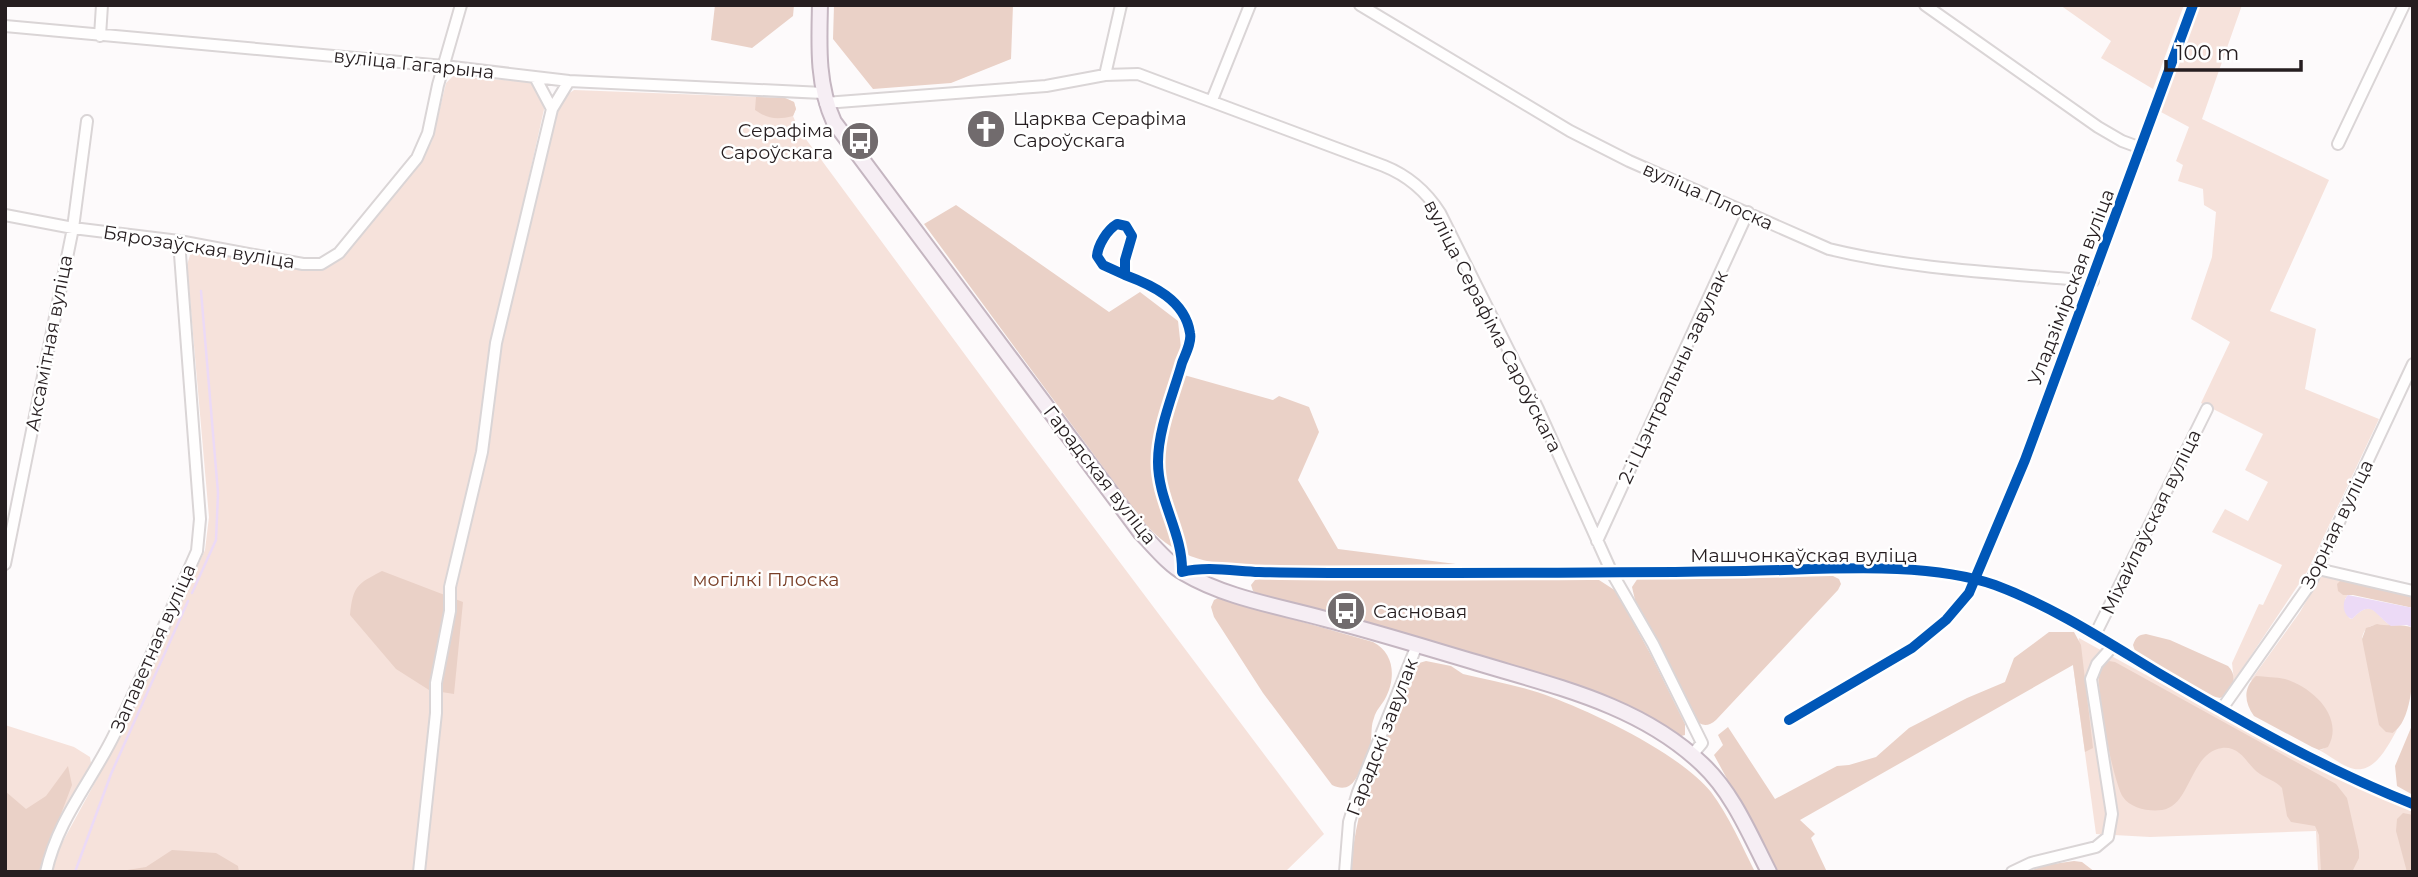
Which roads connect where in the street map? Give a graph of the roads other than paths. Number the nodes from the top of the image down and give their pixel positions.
1 (102, 5) edge
2 (461, 5) edge
3 (820, 5) edge
4 (1121, 5) edge
5 (1250, 5) edge
6 (1360, 5) edge
7 (1925, 5) edge
8 (2193, 5) edge
9 (2404, 5) edge
10 (5, 26) edge
11 (100, 36) junction
12 (444, 66) junction
13 (1105, 75) junction
14 (536, 77) junction
15 (569, 81) junction
16 (824, 98) junction
17 (1212, 100) junction
18 (552, 109) junction
19 (87, 121) dead end
20 (2338, 144) dead end
21 (2141, 148) junction
22 (1748, 212) junction
23 (5, 215) edge
24 (72, 228) junction
25 (179, 241) junction
26 (1125, 275) junction
27 (2093, 281) junction
28 (2413, 363) edge
29 (2207, 409) dead end
30 (1597, 541) junction
31 (5, 564) edge
32 (2318, 569) junction
33 (1182, 572) junction
34 (1612, 573) junction
35 (1976, 579) junction
36 (2413, 591) edge
37 (2095, 635) junction
38 (1417, 645) junction
39 (2113, 646) junction
40 (2221, 710) junction
41 (1789, 720) dead end
42 (1692, 755) junction
43 (2413, 804) edge
44 (46, 872) edge
45 (419, 872) edge
46 (1345, 872) edge
47 (1769, 872) edge
48 (2012, 872) edge

1 - 11 street
2 - 12 street, Бярозаўская вуліца
3 - 16 main road, Гарадская вуліца
4 - 13 street
5 - 17 street
6 - 22 street, вуліца Плоска
7 - 21 street
8 - 21 street, Уладзімірская вуліца
9 - 20 street
10 - 11 street, вуліца Гагарына
11 - 12 street, вуліца Гагарына
12 - 14 street, вуліца Гагарына
12 - 25 street, Бярозаўская вуліца
13 - 16 street, вуліца Серафіма Сароўскага
13 - 17 street, вуліца Серафіма Сароўскага
14 - 15 street, вуліца Гагарына
14 - 18 street
15 - 16 street, вуліца Гагарына
15 - 18 street
16 - 33 main road, Гарадская вуліца
17 - 30 street, вуліца Серафіма Сароўскага
18 - 45 street
19 - 24 street, Аксамітная вуліца
21 - 27 street, Уладзімірская вуліца
22 - 27 street, вуліца Плоска
22 - 30 street, 2-і Цэнтральны завулак
23 - 24 street, Бярозаўская вуліца
24 - 25 street, Бярозаўская вуліца
24 - 31 street, Аксамітная вуліца
25 - 44 street, Запаветная вуліца
26 - 26 street
26 - 33 street
27 - 35 street, Уладзімірская вуліца
28 - 32 street, Зорная вуліца
29 - 37 street, Міхайлаўская вуліца
30 - 34 street, вуліца Серафіма Сароўскага
32 - 36 street
32 - 40 street, Зорная вуліца
33 - 34 street, Машчонкаўская вуліца
33 - 38 main road, Гарадская вуліца
34 - 35 street, Машчонкаўская вуліца
34 - 42 street, вуліца Серафіма Сароўскага
35 - 37 street, Машчонкаўская вуліца
35 - 41 street, Уладзімірская вуліца
37 - 39 street, Машчонкаўская вуліца
38 - 42 main road, Гарадская вуліца
38 - 46 street, Гарадскі завулак
39 - 40 street, Машчонкаўская вуліца
39 - 48 street
40 - 43 street, Машчонкаўская вуліца
42 - 47 main road, Гарадская вуліца

